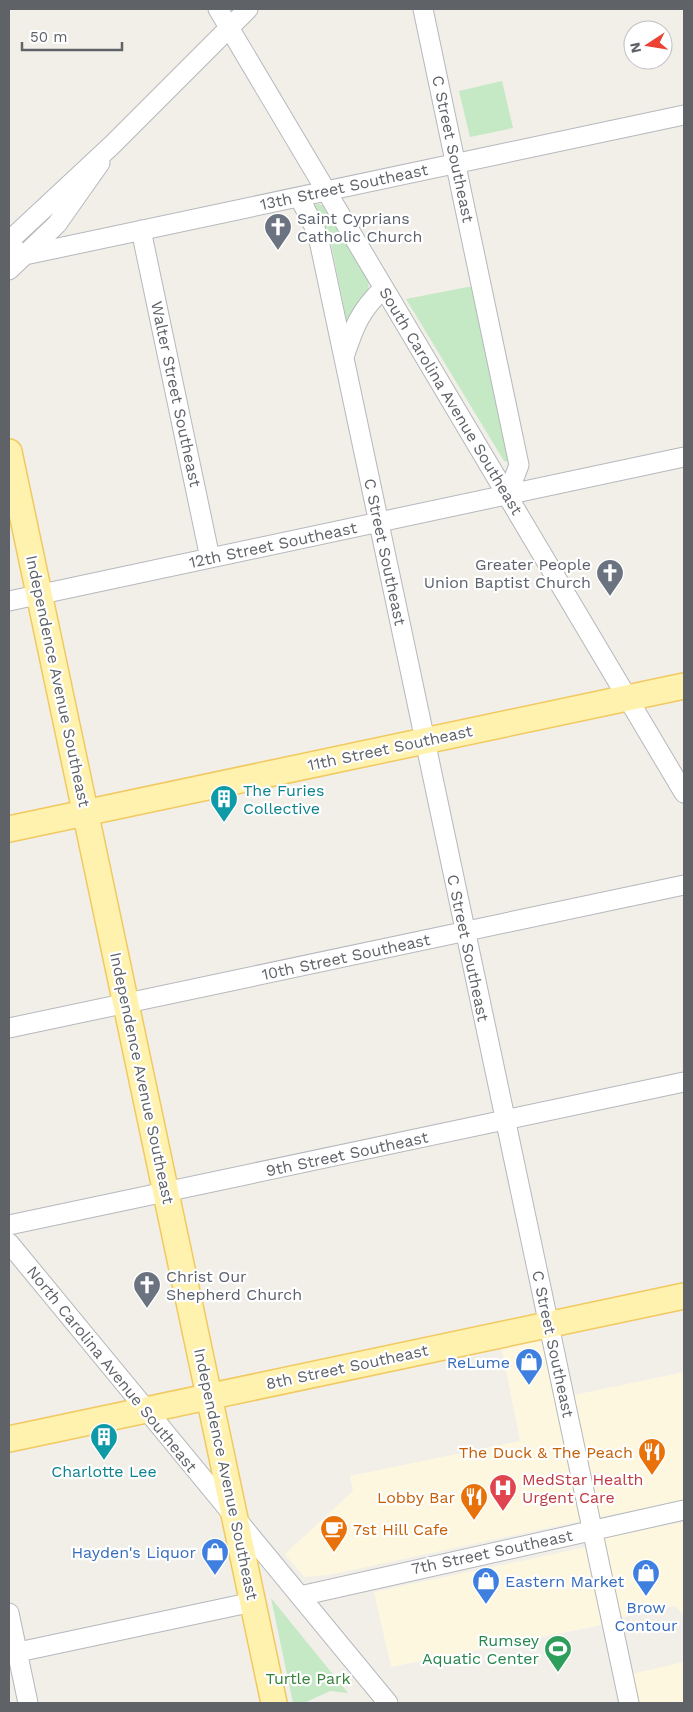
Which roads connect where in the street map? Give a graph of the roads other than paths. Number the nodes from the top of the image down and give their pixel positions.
1 (218, 9) edge
2 (248, 9) edge
3 (423, 9) edge
4 (229, 28) junction
5 (684, 115) edge
6 (112, 145) junction
7 (456, 163) junction
8 (326, 191) junction
9 (299, 196) junction
10 (141, 230) junction
11 (9, 241) edge
12 (25, 255) junction
13 (9, 270) edge
14 (384, 288) junction
15 (344, 358) junction
16 (9, 452) edge
17 (684, 457) edge
18 (508, 494) junction
19 (378, 522) junction
20 (210, 558) junction
21 (39, 595) junction
22 (9, 601) edge
23 (684, 686) edge
24 (628, 698) junction
25 (424, 741) junction
26 (684, 793) edge
27 (86, 813) junction
28 (9, 829) edge
29 (684, 885) edge
30 (464, 931) junction
31 (125, 1003) junction
32 (9, 1028) edge
33 (684, 1082) edge
34 (506, 1120) junction
35 (166, 1193) junction
36 (9, 1225) edge
37 (9, 1243) edge
38 (684, 1296) edge
39 (549, 1324) junction
40 (208, 1396) junction
41 (146, 1410) junction
42 (9, 1439) edge
43 (684, 1510) edge
44 (235, 1518) junction
45 (593, 1530) junction
46 (300, 1596) junction
47 (253, 1602) junction
48 (9, 1612) edge
49 (13, 1653) edge
50 (28, 1703) edge
51 (274, 1703) edge
52 (388, 1703) edge
53 (629, 1703) edge

1 - 4 street, South Carolina Avenue Southeast
2 - 4 street
3 - 7 street, C Street Southeast
4 - 6 street
4 - 8 street, South Carolina Avenue Southeast
5 - 7 street, 13th Street Southeast
6 - 11 street
6 - 12 street
7 - 8 street, 13th Street Southeast
7 - 18 street, C Street Southeast
8 - 9 street, 13th Street Southeast
8 - 14 street, South Carolina Avenue Southeast
9 - 10 street, 13th Street Southeast
9 - 15 street, C Street Southeast
10 - 12 street, 13th Street Southeast
10 - 20 street, Walter Street Southeast
11 - 12 street
12 - 13 street
14 - 15 street
14 - 18 street, South Carolina Avenue Southeast
15 - 19 street, C Street Southeast
16 - 21 main road, Independence Avenue Southeast
17 - 18 street, 12th Street Southeast
18 - 19 street, 12th Street Southeast
18 - 24 street, South Carolina Avenue Southeast
19 - 20 street, 12th Street Southeast
19 - 25 street, C Street Southeast
20 - 21 street, 12th Street Southeast
21 - 22 street, 12th Street Southeast
21 - 27 main road, Independence Avenue Southeast
23 - 24 main road, 11th Street Southeast
24 - 25 main road, 11th Street Southeast
24 - 26 street, South Carolina Avenue Southeast
25 - 27 main road, 11th Street Southeast
25 - 30 street, C Street Southeast
27 - 28 main road, 11th Street Southeast
27 - 31 main road, Independence Avenue Southeast
29 - 30 street, 10th Street Southeast
30 - 31 street, 10th Street Southeast
30 - 34 street, C Street Southeast
31 - 32 street, 10th Street Southeast
31 - 35 main road, Independence Avenue Southeast
33 - 34 street, 9th Street Southeast
34 - 35 street, 9th Street Southeast
34 - 39 street, C Street Southeast
35 - 36 street, 9th Street Southeast
35 - 40 main road, Independence Avenue Southeast
37 - 41 street, North Carolina Avenue Southeast
38 - 39 main road, 8th Street Southeast
39 - 40 main road, 8th Street Southeast
39 - 45 street, C Street Southeast
40 - 41 main road, 8th Street Southeast
40 - 44 main road, Independence Avenue Southeast
41 - 42 main road, 8th Street Southeast
41 - 44 street, North Carolina Avenue Southeast
43 - 45 street, 7th Street Southeast
44 - 46 street, North Carolina Avenue Southeast
44 - 47 main road, Independence Avenue Southeast
45 - 46 street, 7th Street Southeast
45 - 53 street, C Street Southeast
46 - 52 street, North Carolina Avenue Southeast
47 - 49 street
47 - 51 main road, Independence Avenue Southeast
48 - 49 street
49 - 50 street

